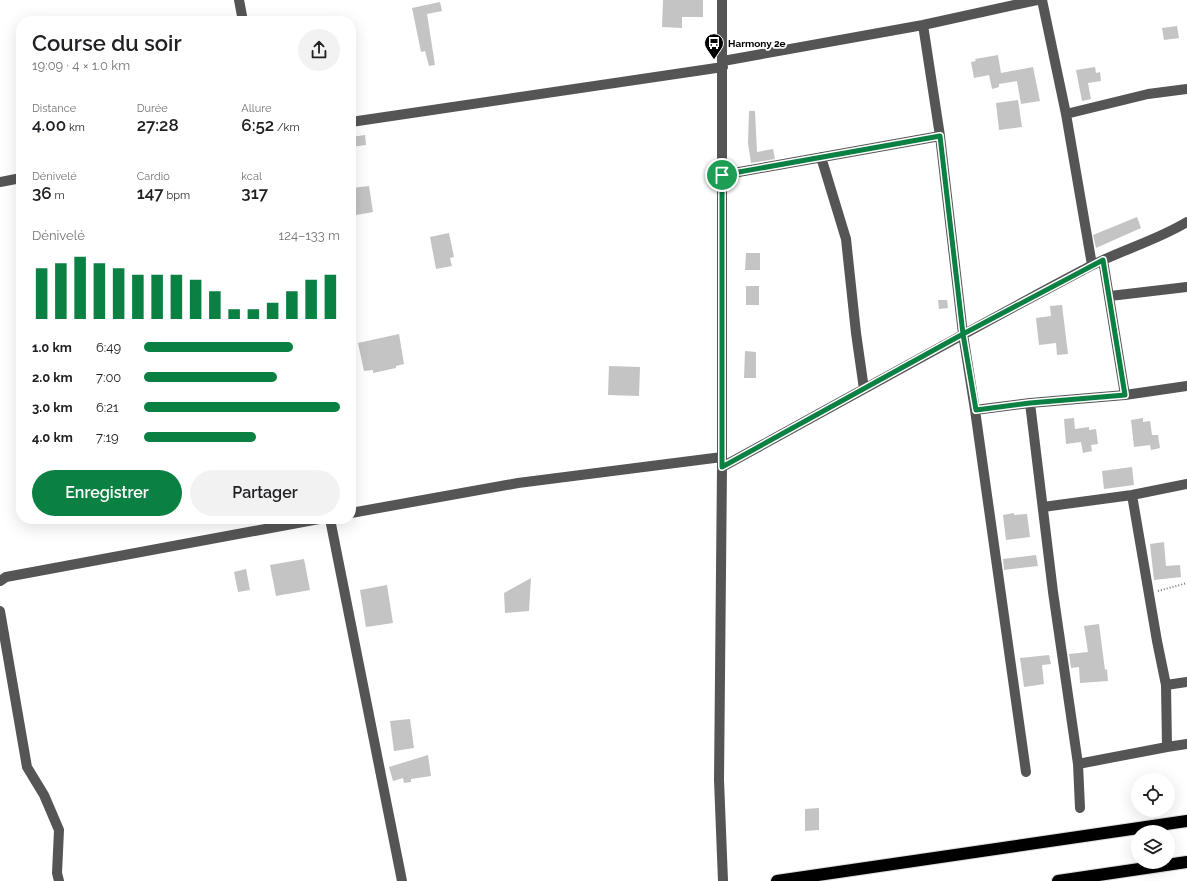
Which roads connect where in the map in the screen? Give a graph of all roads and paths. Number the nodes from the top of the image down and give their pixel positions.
1 (239, 0) edge
2 (722, 0) edge
3 (1037, 0) edge
4 (1042, 0) edge
5 (242, 16) edge
6 (923, 25) junction
7 (723, 64) junction
8 (1187, 90) edge
9 (1066, 114) junction
10 (356, 121) edge
11 (940, 136) junction
12 (821, 157) junction
13 (722, 175) junction
14 (16, 179) edge
15 (0, 182) edge
16 (1187, 222) edge
17 (1103, 260) junction
18 (1092, 265) junction
19 (1187, 286) edge
20 (1110, 296) junction
21 (963, 334) junction
22 (1187, 386) edge
23 (864, 389) junction
24 (1125, 395) junction
25 (1030, 403) junction
26 (976, 410) junction
27 (722, 462) junction
28 (1187, 484) edge
29 (1132, 494) junction
30 (1043, 507) junction
31 (356, 512) edge
32 (293, 524) edge
33 (331, 524) edge
34 (0, 581) edge
35 (1187, 583) edge
36 (1149, 593) junction
37 (0, 612) edge
38 (1187, 682) edge
39 (1166, 685) junction
40 (1187, 744) edge
41 (1167, 747) junction
42 (1078, 764) junction
43 (1026, 772) dead end
44 (1080, 808) dead end
45 (1187, 821) edge
46 (1187, 862) edge
47 (59, 881) edge
48 (402, 881) edge
49 (723, 881) edge
50 (777, 881) edge
51 (1058, 881) edge

1 - 5 street
2 - 7 street
3 - 6 street
4 - 9 street
6 - 7 street
6 - 11 street
7 - 10 street
7 - 13 street
8 - 9 street
9 - 18 street
11 - 12 street
11 - 21 street
12 - 13 street
12 - 23 street
13 - 27 street
14 - 15 street
16 - 17 street
17 - 18 street
17 - 20 street
18 - 21 street
19 - 20 street
20 - 24 street
21 - 23 street
21 - 26 street
22 - 24 street
23 - 27 street
24 - 25 street
25 - 26 street
25 - 30 street
26 - 43 street
27 - 31 street
27 - 49 street
28 - 29 street
29 - 30 street
29 - 36 street
30 - 42 street
32 - 34 street
33 - 48 street
35 - 36 path
36 - 39 street
37 - 47 street
38 - 39 street
39 - 41 street
40 - 41 street
41 - 42 street
42 - 44 street
45 - 50 highway
46 - 51 highway

